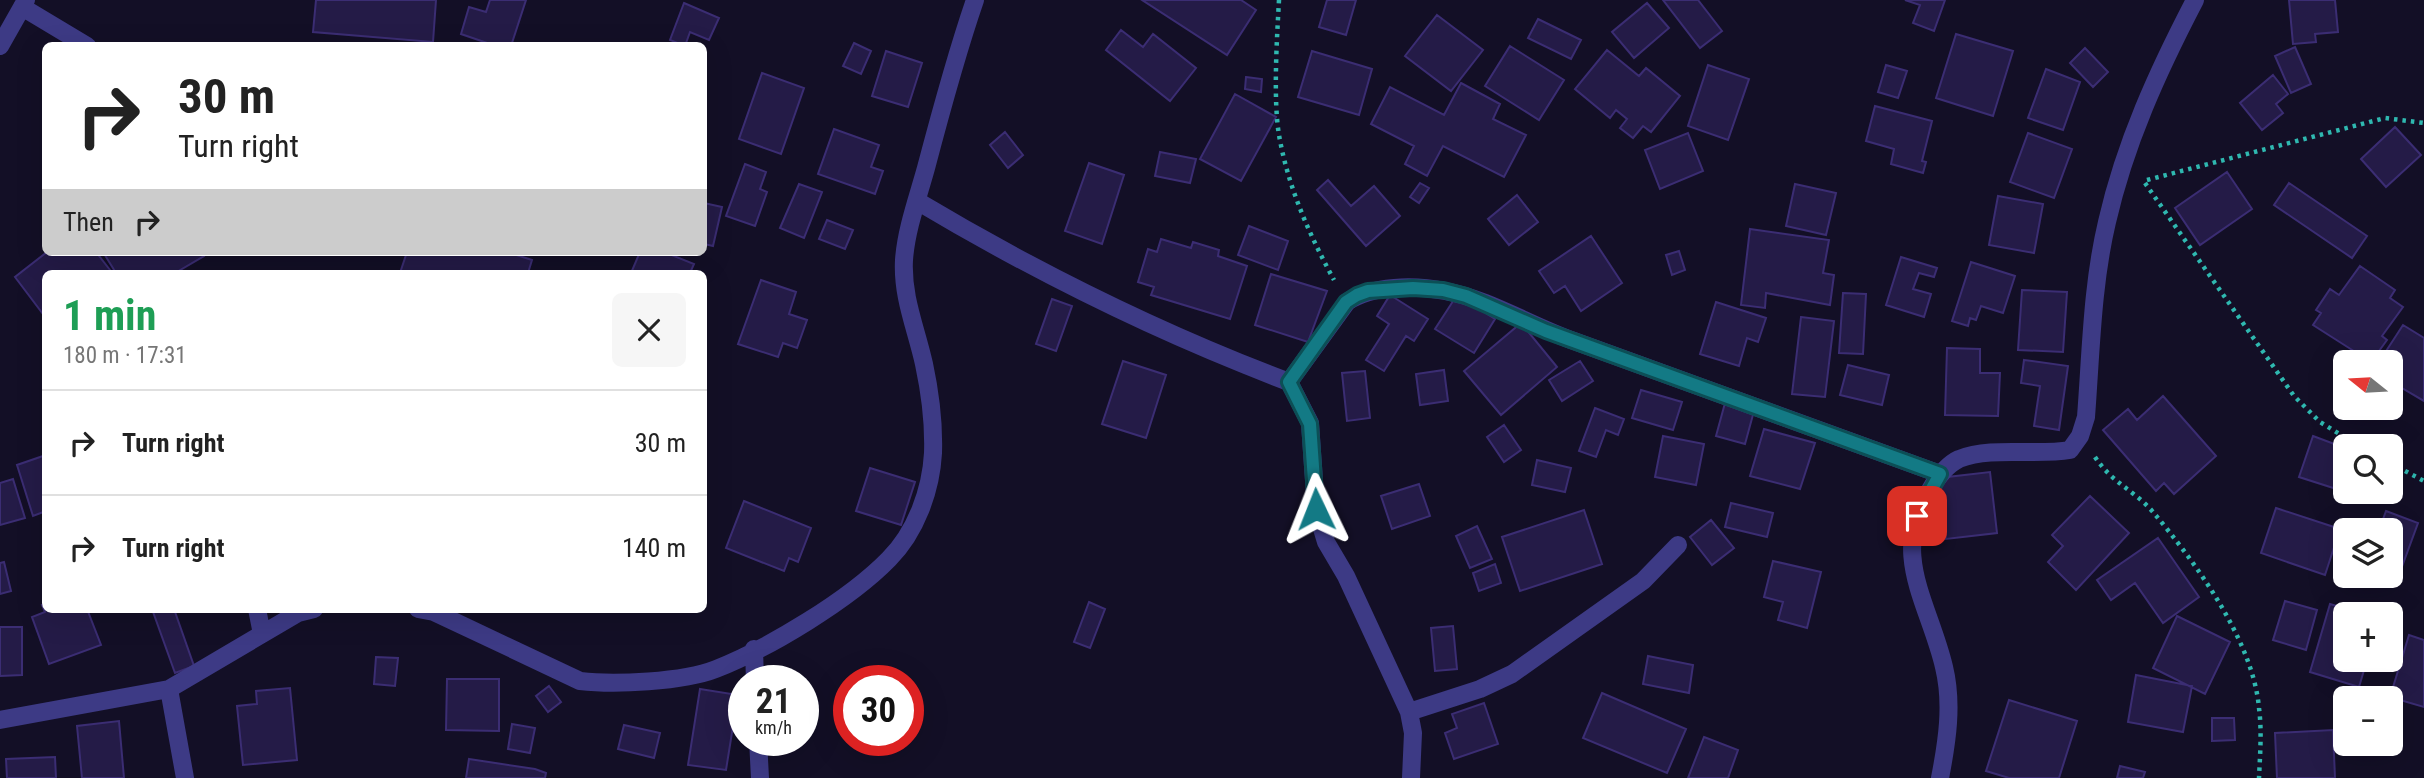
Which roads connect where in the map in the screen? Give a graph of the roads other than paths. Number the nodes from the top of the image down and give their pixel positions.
1 (975, 0) edge
2 (2195, 0) edge
3 (24, 4) edge
4 (81, 42) edge
5 (0, 46) edge
6 (917, 201) junction
7 (1289, 382) junction
8 (1940, 474) junction
9 (1678, 545) dead end
10 (258, 613) edge
11 (298, 613) edge
12 (436, 613) edge
13 (262, 634) junction
14 (754, 649) junction
15 (754, 665) edge
16 (169, 689) junction
17 (1409, 712) junction
18 (0, 720) edge
19 (759, 756) edge
20 (185, 778) edge
21 (760, 778) edge
22 (1411, 778) edge
23 (1940, 778) edge

1 - 6 street
2 - 8 street
3 - 4 street
3 - 5 street
6 - 7 street
6 - 14 street
7 - 8 street
7 - 17 street
8 - 23 street
9 - 17 street
10 - 13 street
11 - 13 street
12 - 14 street
13 - 16 street
14 - 15 street
16 - 18 street
16 - 20 street
17 - 22 street
19 - 21 street

